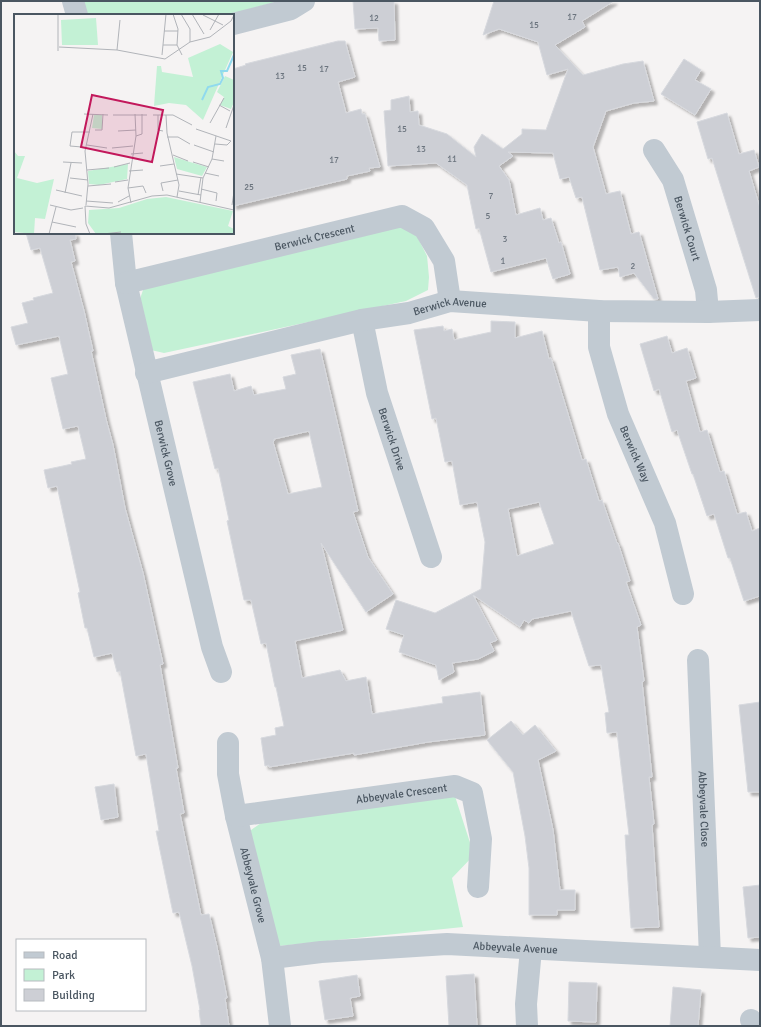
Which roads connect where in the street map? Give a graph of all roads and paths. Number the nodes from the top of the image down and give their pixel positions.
1 (73, 1) edge
2 (304, 1) edge
3 (77, 14) edge
4 (234, 24) edge
5 (654, 150) dead end
6 (122, 234) edge
7 (126, 283) junction
8 (450, 301) junction
9 (599, 310) junction
10 (760, 310) edge
11 (708, 312) junction
12 (362, 320) junction
13 (146, 373) junction
14 (431, 557) dead end
15 (683, 594) dead end
16 (698, 660) dead end
17 (221, 672) dead end
18 (228, 744) dead end
19 (236, 816) junction
20 (478, 887) dead end
21 (531, 949) junction
22 (710, 957) junction
23 (272, 958) junction
24 (760, 960) edge
25 (280, 1026) edge
26 (528, 1026) edge

1 - 3 street
2 - 4 street
5 - 11 street, Berwick Court
6 - 7 street, Berwick Grove
7 - 8 street, Berwick Crescent
7 - 13 street, Berwick Grove
8 - 9 street, Berwick Avenue
8 - 12 street, Berwick Avenue
9 - 11 street, Berwick Avenue
9 - 15 street, Berwick Way
10 - 11 street, Berwick Avenue
12 - 13 street, Berwick Avenue
12 - 14 street, Berwick Drive
13 - 17 street, Berwick Grove
16 - 22 street, Abbeyvale Close
18 - 19 street, Abbeyvale Grove
19 - 20 street, Abbeyvale Crescent
19 - 23 street, Abbeyvale Grove
21 - 22 street, Abbeyvale Avenue
21 - 23 street, Abbeyvale Avenue
21 - 26 street
22 - 24 street, Abbeyvale Avenue
23 - 25 street, Abbeyvale Grove

